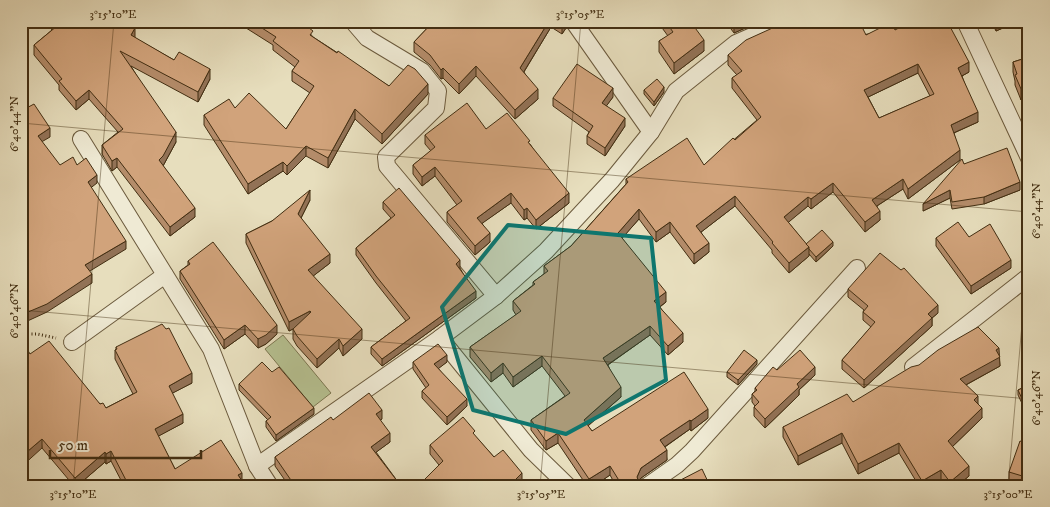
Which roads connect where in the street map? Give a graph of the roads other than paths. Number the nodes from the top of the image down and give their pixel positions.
1 (356, 21) edge
2 (573, 21) edge
3 (786, 21) edge
4 (965, 21) edge
5 (650, 132) junction
6 (81, 139) dead end
7 (1029, 158) edge
8 (857, 268) dead end
9 (165, 275) junction
10 (1029, 276) edge
11 (496, 296) junction
12 (440, 338) junction
13 (72, 342) road end
14 (913, 367) edge
15 (257, 466) junction
16 (270, 486) edge
17 (568, 486) edge
18 (647, 486) edge

1 - 11 street
2 - 5 street
3 - 5 street
4 - 7 street
5 - 11 street
6 - 9 street
8 - 18 street
9 - 13 street
9 - 15 street
10 - 14 street
11 - 12 street
12 - 15 street
12 - 17 street
15 - 16 street

